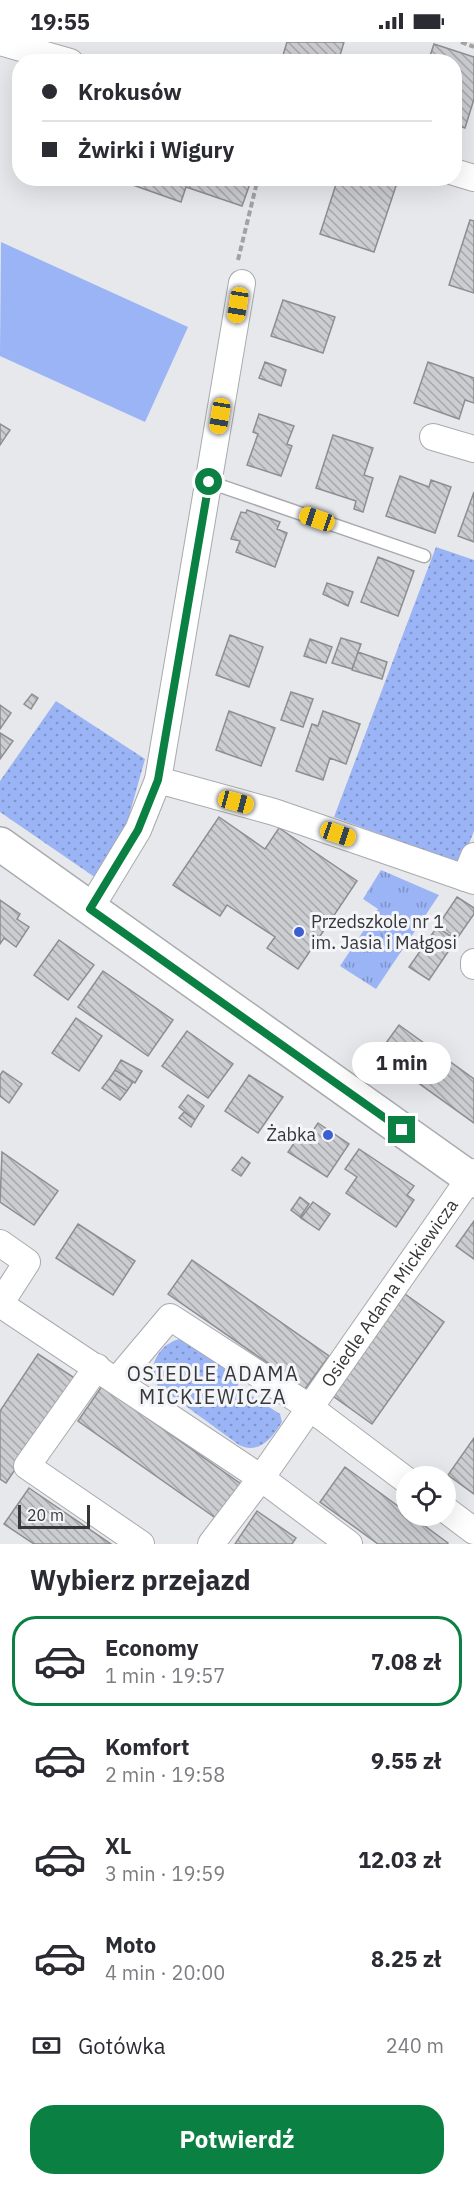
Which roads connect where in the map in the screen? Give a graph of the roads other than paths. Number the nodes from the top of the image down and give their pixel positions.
1 (0, 42) edge
2 (42, 54) edge
3 (242, 283) dead end
4 (434, 437) dead end
5 (474, 449) edge
6 (209, 482) junction
7 (424, 556) dead end
8 (158, 780) junction
9 (0, 844) edge
10 (471, 871) edge
11 (90, 909) junction
12 (473, 1177) edge
13 (0, 1243) edge
14 (0, 1304) edge
15 (107, 1374) junction
16 (309, 1407) junction
17 (396, 1472) edge
18 (261, 1478) junction
19 (456, 1518) edge
20 (474, 1531) edge
21 (141, 1544) edge
22 (211, 1544) edge
23 (350, 1544) edge

1 - 2 street
3 - 6 street
4 - 5 street
6 - 7 lane
6 - 8 street
8 - 10 street
8 - 11 street
9 - 11 street
11 - 12 street
12 - 16 street, Osiedle Adama Mickiewicza
13 - 14 street
14 - 15 street
15 - 16 street
15 - 18 street
15 - 21 street
16 - 17 street
16 - 18 street, Osiedle Adama Mickiewicza
18 - 22 street, Osiedle Adama Mickiewicza
18 - 23 street
19 - 20 street

